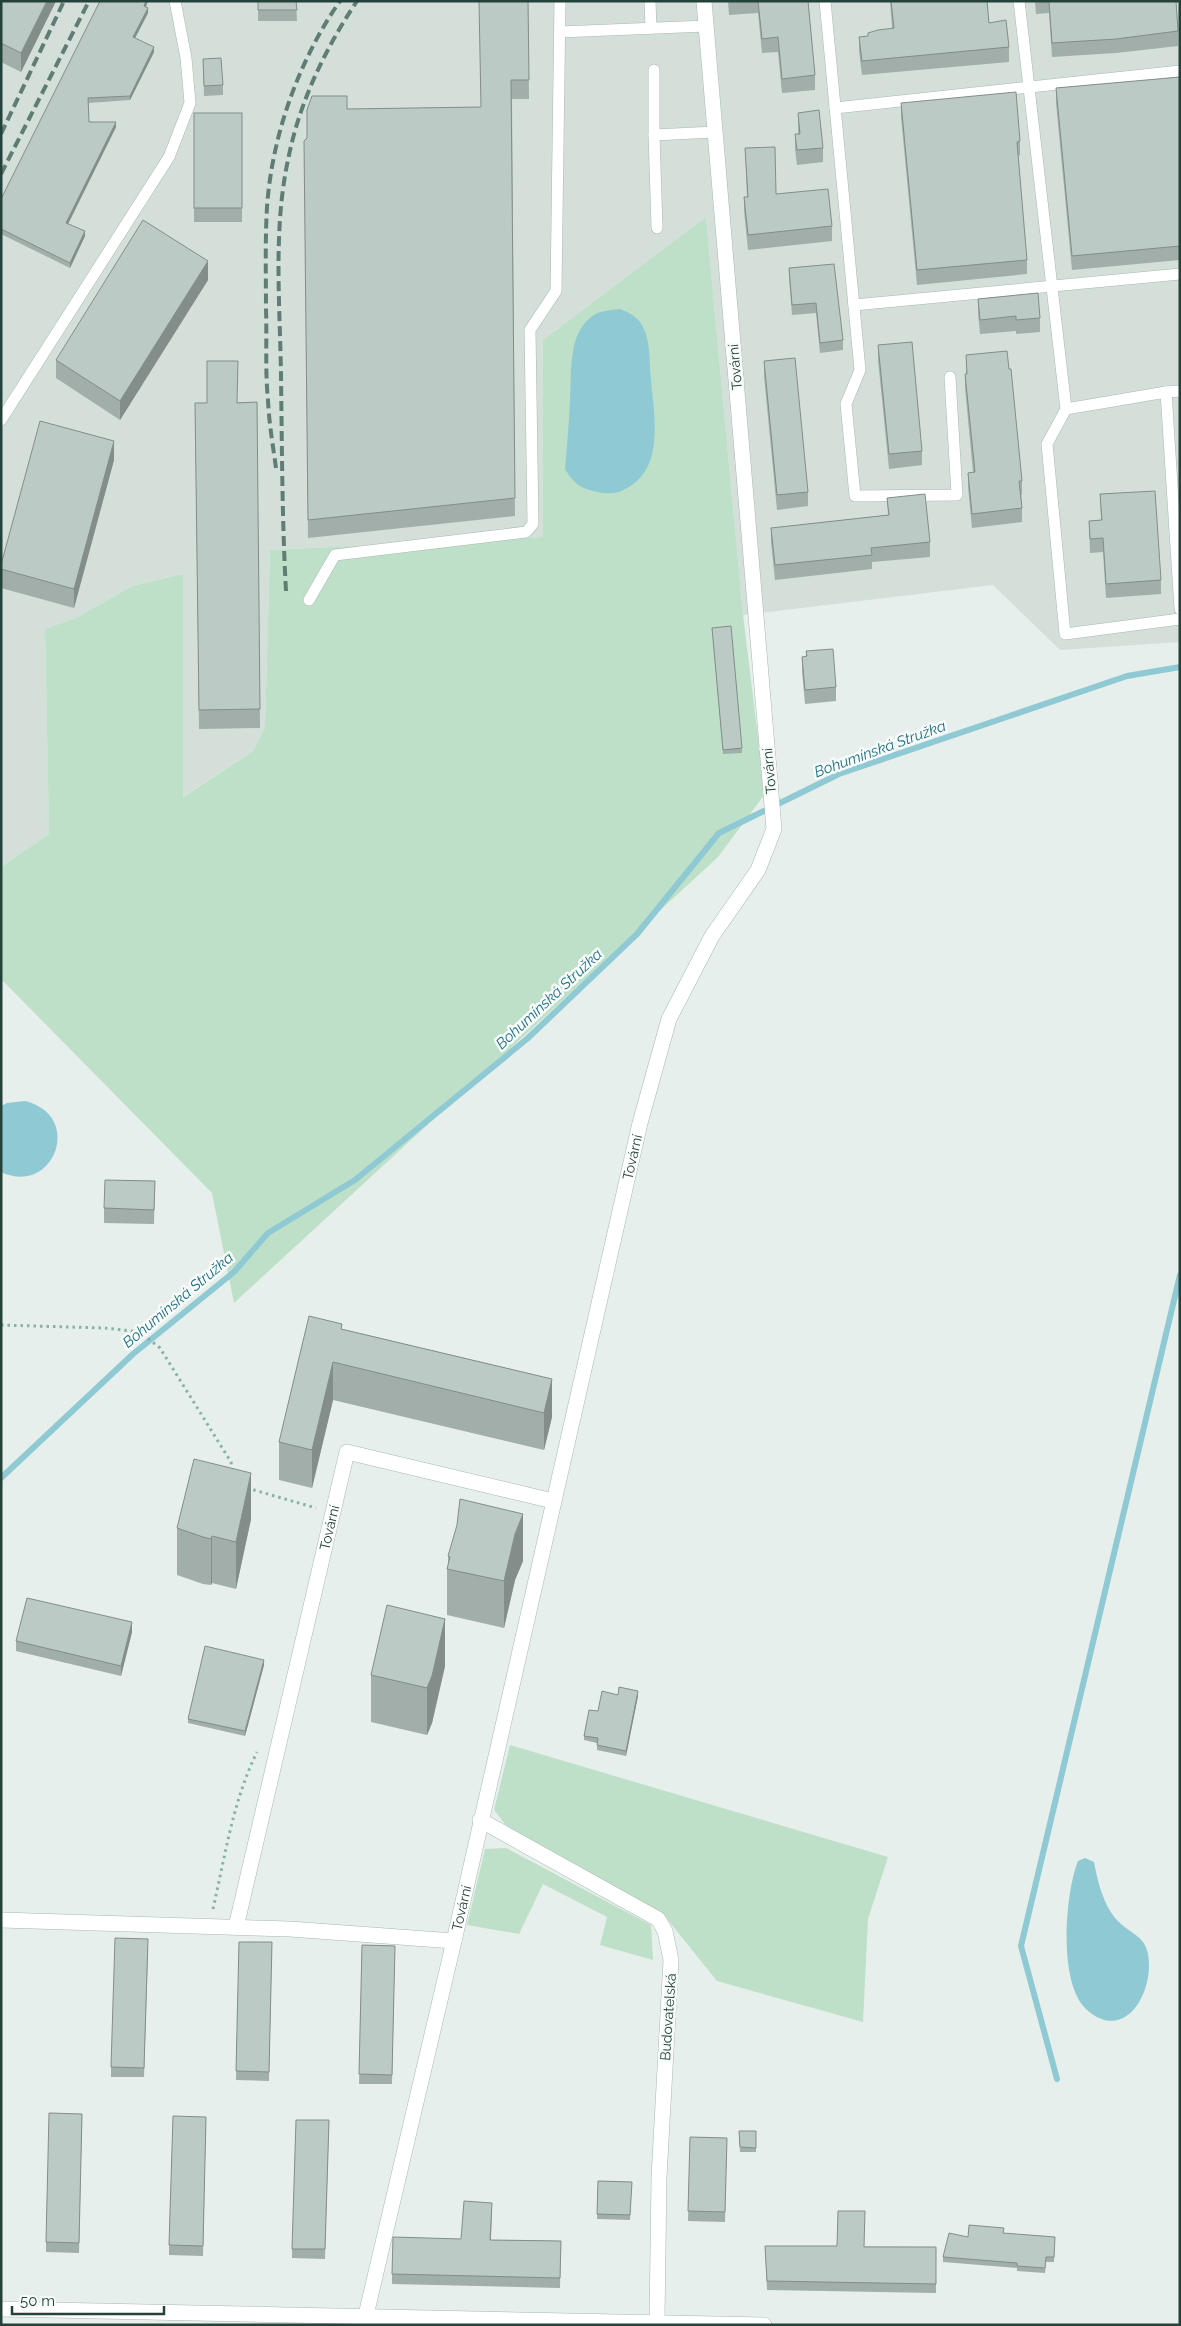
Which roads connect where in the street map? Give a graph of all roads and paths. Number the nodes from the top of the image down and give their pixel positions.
1 (176, 1) edge
2 (560, 1) edge
3 (650, 1) edge
4 (704, 1) edge
5 (825, 1) edge
6 (1019, 1) edge
7 (706, 26) junction
8 (651, 28) junction
9 (560, 32) junction
10 (654, 70) dead end
11 (1180, 71) edge
12 (1029, 86) junction
13 (835, 108) junction
14 (715, 132) junction
15 (654, 135) junction
16 (657, 228) dead end
17 (1180, 274) edge
18 (1053, 286) junction
19 (854, 305) junction
20 (950, 377) dead end
21 (1180, 391) edge
22 (1166, 392) junction
23 (1066, 409) junction
24 (1, 420) edge
25 (309, 600) dead end
26 (1180, 609) edge
27 (1180, 619) edge
28 (1, 1325) edge
29 (232, 1476) edge
30 (241, 1486) edge
31 (553, 1501) junction
32 (333, 1513) junction
33 (480, 1820) junction
34 (1, 1920) edge
35 (236, 1927) junction
36 (454, 1942) junction
37 (1, 2309) edge
38 (366, 2315) junction
39 (657, 2321) junction
40 (764, 2325) edge

1 - 24 lane
2 - 9 lane
3 - 8 lane
4 - 7 street, Tovární
5 - 13 lane
6 - 12 lane
7 - 8 lane
7 - 14 street, Tovární
8 - 9 lane
9 - 25 lane
10 - 15 lane
11 - 12 lane
12 - 13 lane
12 - 18 lane
13 - 19 lane
14 - 15 lane
14 - 31 street, Tovární
15 - 16 lane
17 - 18 lane
18 - 19 lane
18 - 23 lane
19 - 20 lane
21 - 22 lane
22 - 23 lane
22 - 26 lane
23 - 27 lane
28 - 29 path
30 - 32 path
31 - 32 street, Tovární
31 - 33 street, Tovární
32 - 35 street, Tovární
33 - 36 street, Tovární
33 - 39 street, Budovatelská
34 - 35 street
35 - 36 street
36 - 38 street, Tovární
37 - 38 street
38 - 39 street
39 - 40 street

